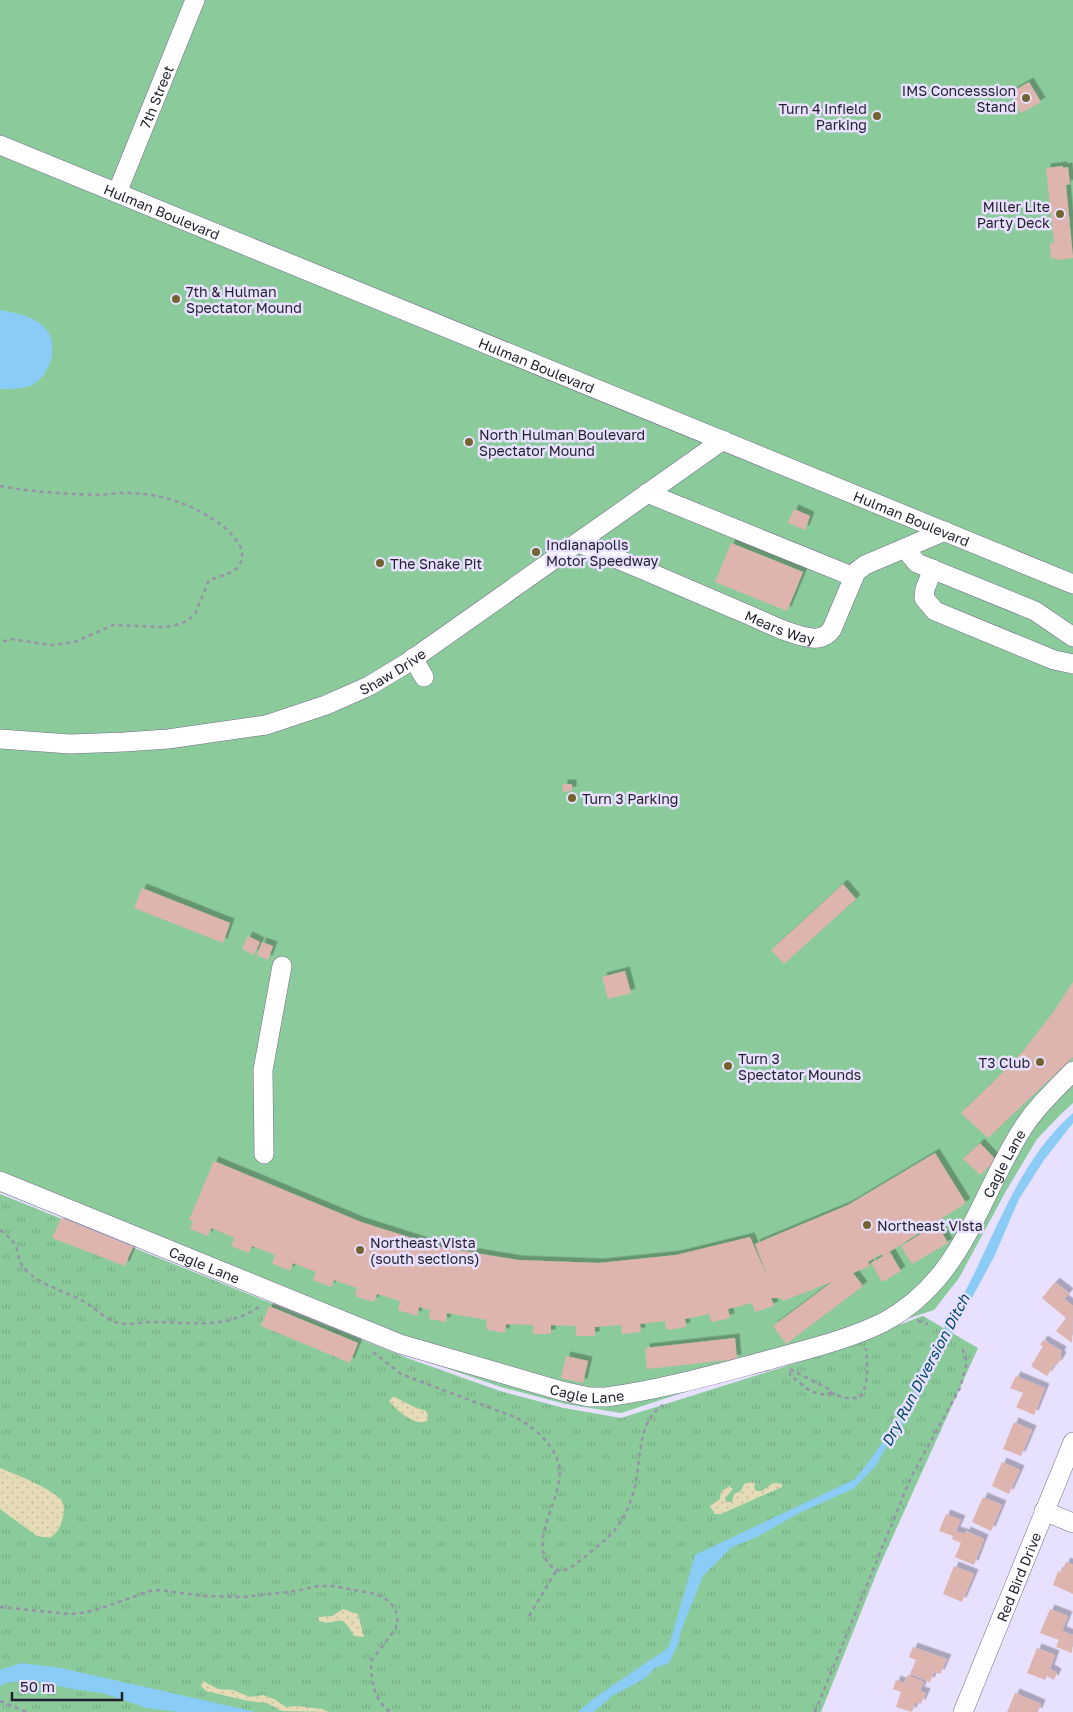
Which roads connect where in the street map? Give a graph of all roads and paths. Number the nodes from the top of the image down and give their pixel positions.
1 (195, 0) edge
2 (0, 145) edge
3 (117, 193) junction
4 (723, 440) junction
5 (0, 486) edge
6 (647, 493) junction
7 (945, 531) junction
8 (579, 543) junction
9 (907, 547) junction
10 (933, 569) junction
11 (854, 577) junction
12 (1073, 584) edge
13 (1073, 637) edge
14 (0, 643) edge
15 (413, 658) junction
16 (1073, 664) edge
17 (424, 677) dead end
18 (0, 739) edge
19 (282, 966) dead end
20 (1073, 1071) edge
21 (264, 1154) dead end
22 (0, 1181) edge
23 (0, 1230) edge
24 (263, 1304) dead end
25 (914, 1321) dead end
26 (928, 1324) dead end
27 (866, 1347) dead end
28 (962, 1348) dead end
29 (372, 1351) dead end
30 (830, 1392) junction
31 (670, 1402) dead end
32 (1073, 1442) edge
33 (1044, 1512) junction
34 (1073, 1523) edge
35 (556, 1571) junction
36 (0, 1607) edge
37 (530, 1616) dead end
38 (0, 1701) edge
39 (27, 1712) edge
40 (390, 1712) edge
41 (815, 1712) edge
42 (963, 1712) edge

1 - 3 street, 7th Street
2 - 3 street, Hulman Boulevard
3 - 4 street, Hulman Boulevard
4 - 6 street, Shaw Drive
4 - 7 street, Hulman Boulevard
5 - 14 path
6 - 8 street, Shaw Drive
6 - 11 street
7 - 9 street, Mears Way
7 - 12 street, Hulman Boulevard
8 - 11 street, Mears Way
8 - 15 street, Shaw Drive
9 - 10 street
9 - 11 street, Mears Way
10 - 13 street
10 - 16 street
15 - 17 street
15 - 18 street, Shaw Drive
19 - 21 street
20 - 22 street, Cagle Lane
23 - 24 path
25 - 26 path
27 - 30 path
28 - 41 path
29 - 35 path
30 - 30 path
31 - 35 path
32 - 33 street, Red Bird Drive
33 - 34 street
33 - 42 street, Red Bird Drive
35 - 37 path
36 - 40 path
38 - 39 path

